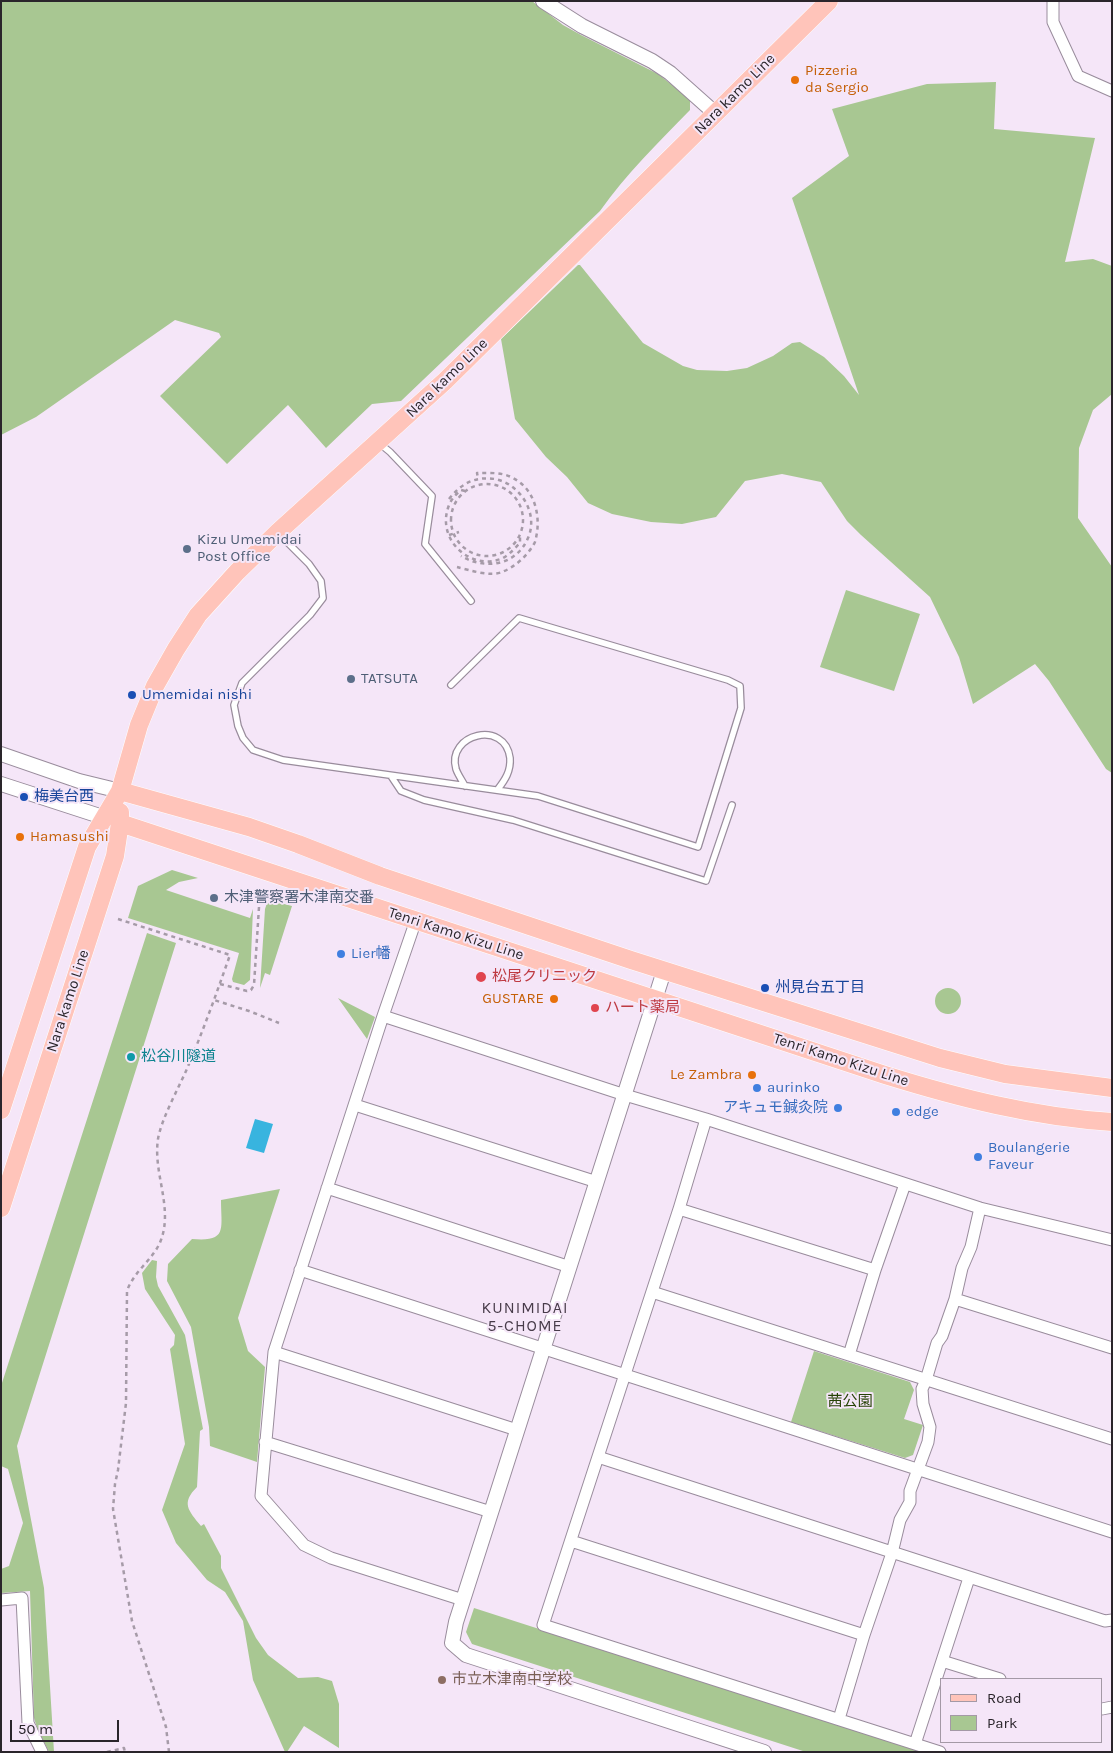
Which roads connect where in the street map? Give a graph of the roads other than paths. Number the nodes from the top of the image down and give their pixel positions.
1 (543, 1) edge
2 (829, 1) edge
3 (1053, 1) edge
4 (1112, 91) edge
5 (716, 114) junction
6 (377, 442) junction
7 (278, 532) junction
8 (471, 601) dead end
9 (451, 685) dead end
10 (1, 754) edge
11 (391, 776) junction
12 (1, 784) edge
13 (465, 786) junction
14 (498, 789) junction
15 (120, 791) junction
16 (732, 805) dead end
17 (113, 820) junction
18 (416, 920) junction
19 (664, 971) junction
20 (655, 999) junction
21 (383, 1016) junction
22 (1112, 1088) edge
23 (625, 1095) junction
24 (355, 1105) junction
25 (1, 1110) edge
26 (706, 1119) junction
27 (1112, 1122) edge
28 (596, 1182) junction
29 (905, 1184) junction
30 (327, 1188) junction
31 (1, 1208) edge
32 (980, 1208) junction
33 (679, 1209) junction
34 (1112, 1240) edge
35 (570, 1266) junction
36 (300, 1270) junction
37 (875, 1270) junction
38 (652, 1292) junction
39 (955, 1299) junction
40 (543, 1348) junction
41 (1112, 1348) edge
42 (274, 1352) junction
43 (849, 1355) junction
44 (625, 1374) junction
45 (926, 1380) junction
46 (517, 1430) junction
47 (1112, 1439) edge
48 (265, 1442) junction
49 (598, 1457) junction
50 (918, 1470) junction
51 (491, 1512) junction
52 (1112, 1532) edge
53 (571, 1541) junction
54 (892, 1553) junction
55 (969, 1578) junction
56 (1, 1600) edge
57 (463, 1600) junction
58 (1112, 1620) edge
59 (864, 1635) junction
60 (942, 1661) junction
61 (997, 1678) edge
62 (838, 1719) junction
63 (915, 1744) junction
64 (42, 1752) edge
65 (764, 1752) edge
66 (940, 1752) edge

1 - 5 street
2 - 5 main road, Nara kamo Line
3 - 4 street
5 - 6 main road, Nara kamo Line
6 - 7 main road, Nara kamo Line
6 - 8 lane
7 - 11 lane
7 - 15 main road, Nara kamo Line
9 - 14 lane
10 - 15 street
11 - 13 lane
11 - 16 lane
12 - 17 street
13 - 14 lane
13 - 14 lane
15 - 17 main road, Nara kamo Line
15 - 19 main road, Tenri Kamo Kizu Line
17 - 18 main road, Tenri Kamo Kizu Line
17 - 25 main road, Nara kamo Line
17 - 31 main road, Nara kamo Line
18 - 20 main road, Tenri Kamo Kizu Line
18 - 21 street
19 - 20 street
19 - 22 main road, Tenri Kamo Kizu Line
20 - 23 street
20 - 27 main road, Tenri Kamo Kizu Line
21 - 23 street
21 - 24 street
23 - 26 street
23 - 28 street
24 - 28 street
24 - 30 street
26 - 29 street
26 - 33 street
28 - 35 street
29 - 32 street
29 - 37 street
30 - 35 street
30 - 36 street
32 - 34 street
32 - 39 street
33 - 37 street
33 - 38 street
35 - 40 street
36 - 40 street
36 - 42 street
37 - 43 street
38 - 43 street
38 - 44 street
39 - 41 street
39 - 45 street
40 - 44 street
40 - 46 street
42 - 46 street
42 - 48 street
43 - 45 street
44 - 49 street
44 - 50 street
45 - 47 street
45 - 50 street
46 - 51 street
48 - 51 street
48 - 57 street
49 - 53 street
49 - 54 street
50 - 52 street
50 - 54 street
51 - 57 street
53 - 59 street
53 - 62 street
54 - 55 street
54 - 59 street
55 - 58 street
55 - 60 street
56 - 64 street
57 - 65 street
59 - 62 street
60 - 61 street
60 - 63 street
62 - 63 street
63 - 66 street

